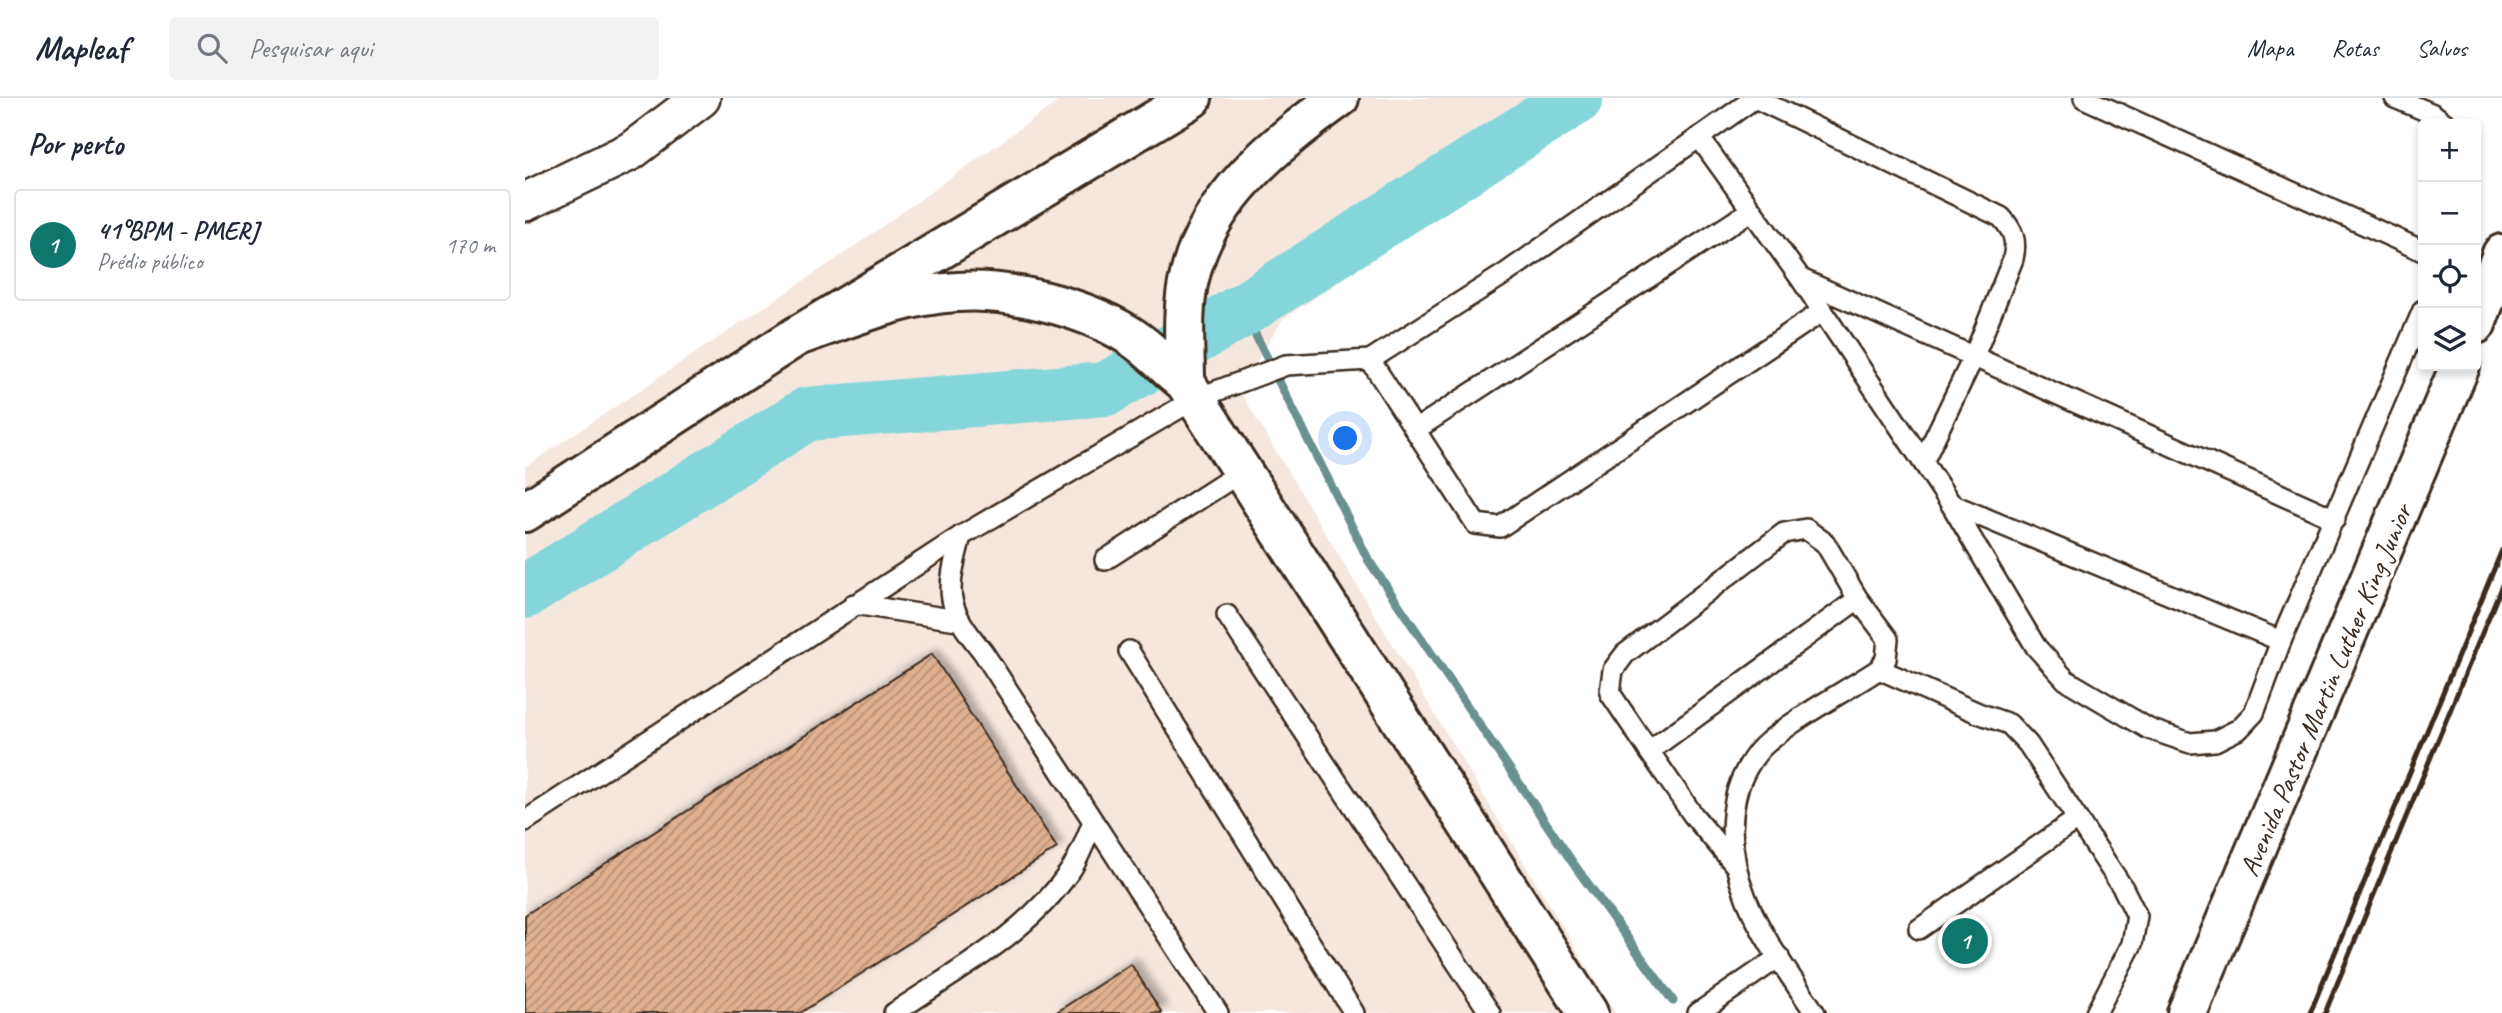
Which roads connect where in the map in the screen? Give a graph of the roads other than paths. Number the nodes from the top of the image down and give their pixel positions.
1 (701, 98) edge
2 (1192, 98) edge
3 (1339, 98) edge
4 (1755, 98) edge
5 (2084, 98) edge
6 (2395, 98) edge
7 (2440, 119) edge
8 (1699, 138) junction
9 (525, 202) edge
10 (1752, 210) junction
11 (2418, 249) edge
12 (2502, 254) edge
13 (1801, 279) junction
14 (2481, 311) edge
15 (1823, 312) junction
16 (2418, 322) edge
17 (797, 336) junction
18 (1974, 356) junction
19 (1370, 360) junction
20 (1183, 365) junction
21 (2458, 371) edge
22 (1415, 430) junction
23 (1923, 462) junction
24 (1241, 472) junction
25 (1951, 504) junction
26 (525, 512) edge
27 (2335, 519) junction
28 (961, 536) junction
29 (1105, 560) dead end
30 (1858, 599) junction
31 (854, 604) junction
32 (1227, 615) dead end
33 (957, 620) junction
34 (2281, 640) junction
35 (1129, 651) dead end
36 (1879, 669) junction
37 (1649, 751) junction
38 (2077, 819) junction
39 (525, 821) edge
40 (1093, 822) junction
41 (1735, 865) junction
42 (1920, 929) dead end
43 (1779, 957) junction
44 (894, 1013) edge
45 (1218, 1013) edge
46 (1354, 1013) edge
47 (1490, 1013) edge
48 (1588, 1013) edge
49 (1698, 1013) edge
50 (1815, 1013) edge
51 (2096, 1013) edge
52 (2187, 1013) edge

1 - 9 street
2 - 17 street
3 - 20 street
4 - 8 lane
4 - 18 lane
5 - 11 lane
6 - 7 lane
8 - 10 lane
8 - 19 lane
10 - 13 lane
10 - 22 lane
12 - 14 street
13 - 15 lane
13 - 18 lane
15 - 22 lane
15 - 23 lane
16 - 27 lane
17 - 20 street
17 - 26 street
18 - 23 lane
18 - 27 lane
19 - 20 lane
19 - 22 lane
20 - 24 street
20 - 28 lane
21 - 52 street, Avenida Pastor Martin Luther King Junior
23 - 25 lane
24 - 29 lane
24 - 48 street
25 - 34 lane
25 - 34 lane
27 - 34 lane
28 - 31 lane
28 - 33 lane
30 - 36 lane
30 - 37 lane
30 - 37 lane
31 - 33 lane
31 - 39 lane
32 - 47 lane
33 - 40 lane
35 - 46 lane
36 - 38 lane
36 - 41 lane
37 - 41 lane
38 - 42 lane
38 - 51 lane
40 - 44 lane
40 - 45 lane
41 - 43 lane
43 - 49 lane
43 - 50 lane

